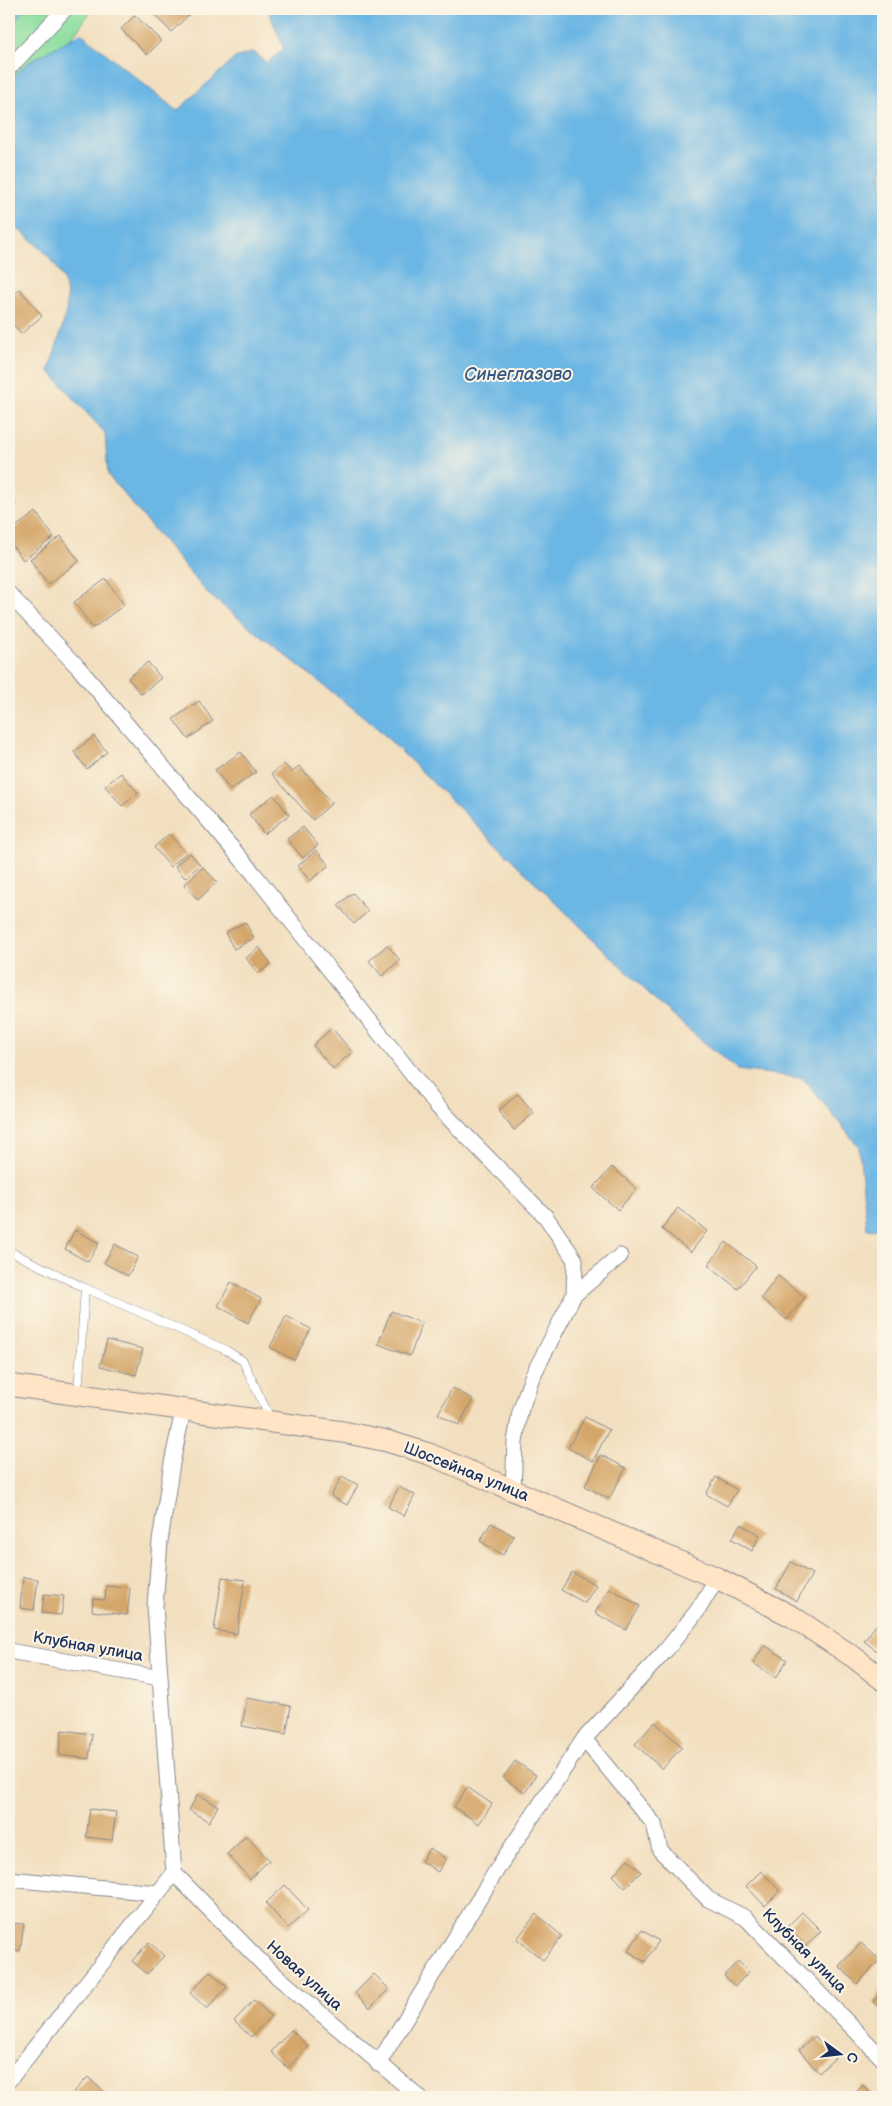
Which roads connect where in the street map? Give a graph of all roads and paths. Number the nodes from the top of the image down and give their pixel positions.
1 (65, 9) edge
2 (9, 68) edge
3 (9, 594) edge
4 (9, 1251) edge
5 (620, 1256) dead end
6 (85, 1288) junction
7 (574, 1295) junction
8 (9, 1385) edge
9 (78, 1394) junction
10 (183, 1411) junction
11 (271, 1421) junction
12 (513, 1491) junction
13 (717, 1578) junction
14 (9, 1651) edge
15 (160, 1678) junction
16 (883, 1680) edge
17 (584, 1739) junction
18 (174, 1873) junction
19 (9, 1879) edge
20 (158, 1893) junction
21 (883, 2059) edge
22 (378, 2064) junction
23 (9, 2080) edge
24 (419, 2097) edge

1 - 2 street
3 - 7 street
4 - 6 lane
5 - 7 street
6 - 9 lane
6 - 11 lane
7 - 12 street
8 - 9 street, Шоссейная улица
9 - 10 street, Шоссейная улица
10 - 11 street, Шоссейная улица
10 - 15 street
11 - 12 street, Шоссейная улица
12 - 13 street, Шоссейная улица
13 - 16 street, Шоссейная улица
13 - 17 street
14 - 15 street, Клубная улица
15 - 18 street
17 - 21 street, Клубная улица
17 - 22 street
18 - 20 street
18 - 22 street, Новая улица
19 - 20 street
20 - 23 street
22 - 24 street, Новая улица

